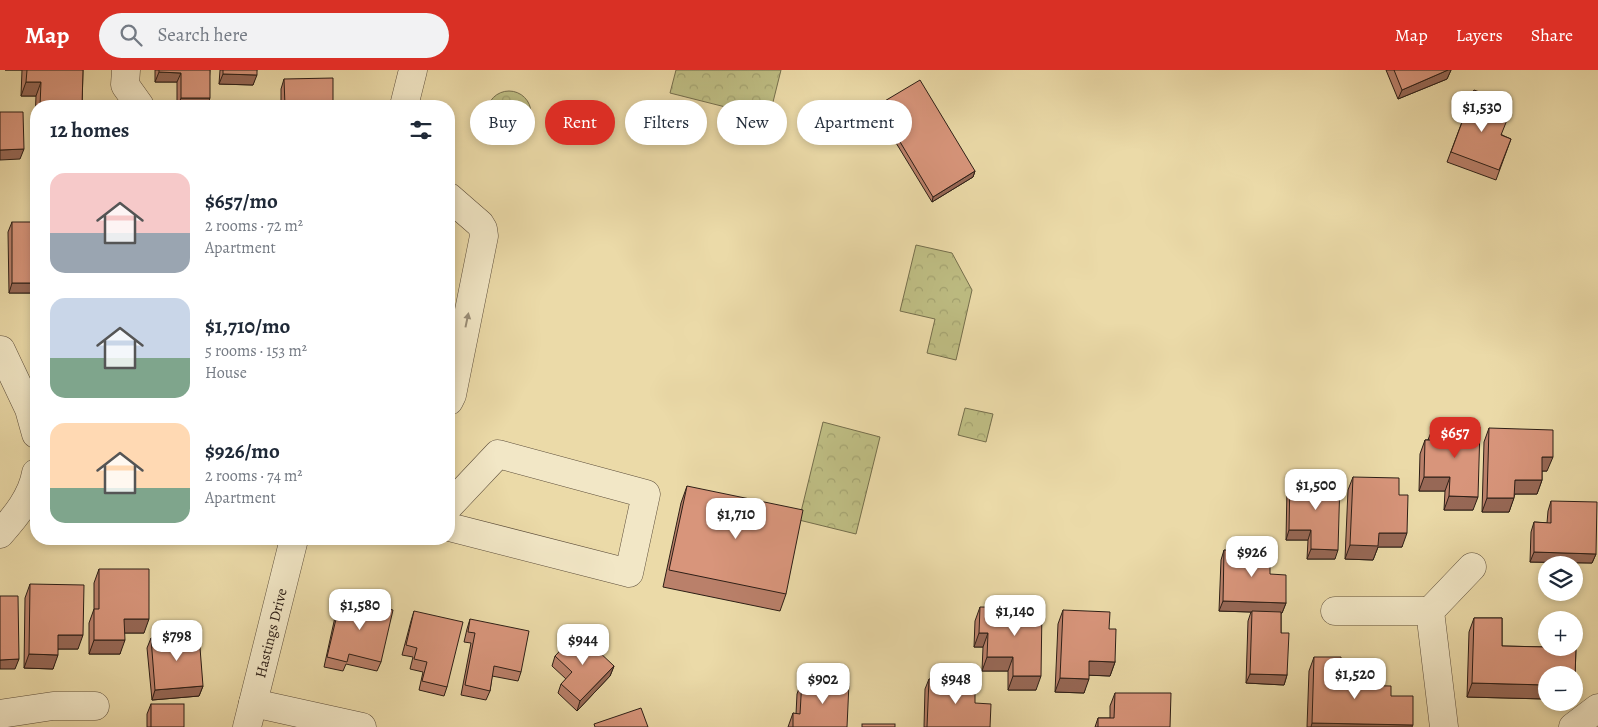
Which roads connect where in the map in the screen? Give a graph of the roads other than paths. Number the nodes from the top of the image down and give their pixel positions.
1 (126, 70) edge
2 (414, 70) edge
3 (136, 100) edge
4 (406, 100) edge
5 (455, 202) edge
6 (1, 350) edge
7 (455, 380) edge
8 (30, 413) edge
9 (30, 490) edge
10 (455, 500) edge
11 (455, 529) edge
12 (0, 534) edge
13 (292, 545) edge
14 (1472, 567) dead end
15 (1335, 611) dead end
16 (1430, 611) junction
17 (95, 706) dead end
18 (1598, 708) edge
19 (0, 714) edge
20 (250, 715) edge
21 (362, 727) edge
22 (1444, 727) edge
23 (1573, 727) edge

1 - 3 street
2 - 4 street
7 -> 5 street
6 - 8 street
9 - 12 street
10 - 11 street
13 - 20 street, Hastings Drive
14 - 16 street
15 - 16 street
16 - 22 street
17 - 19 street
18 - 23 street
20 - 21 street

